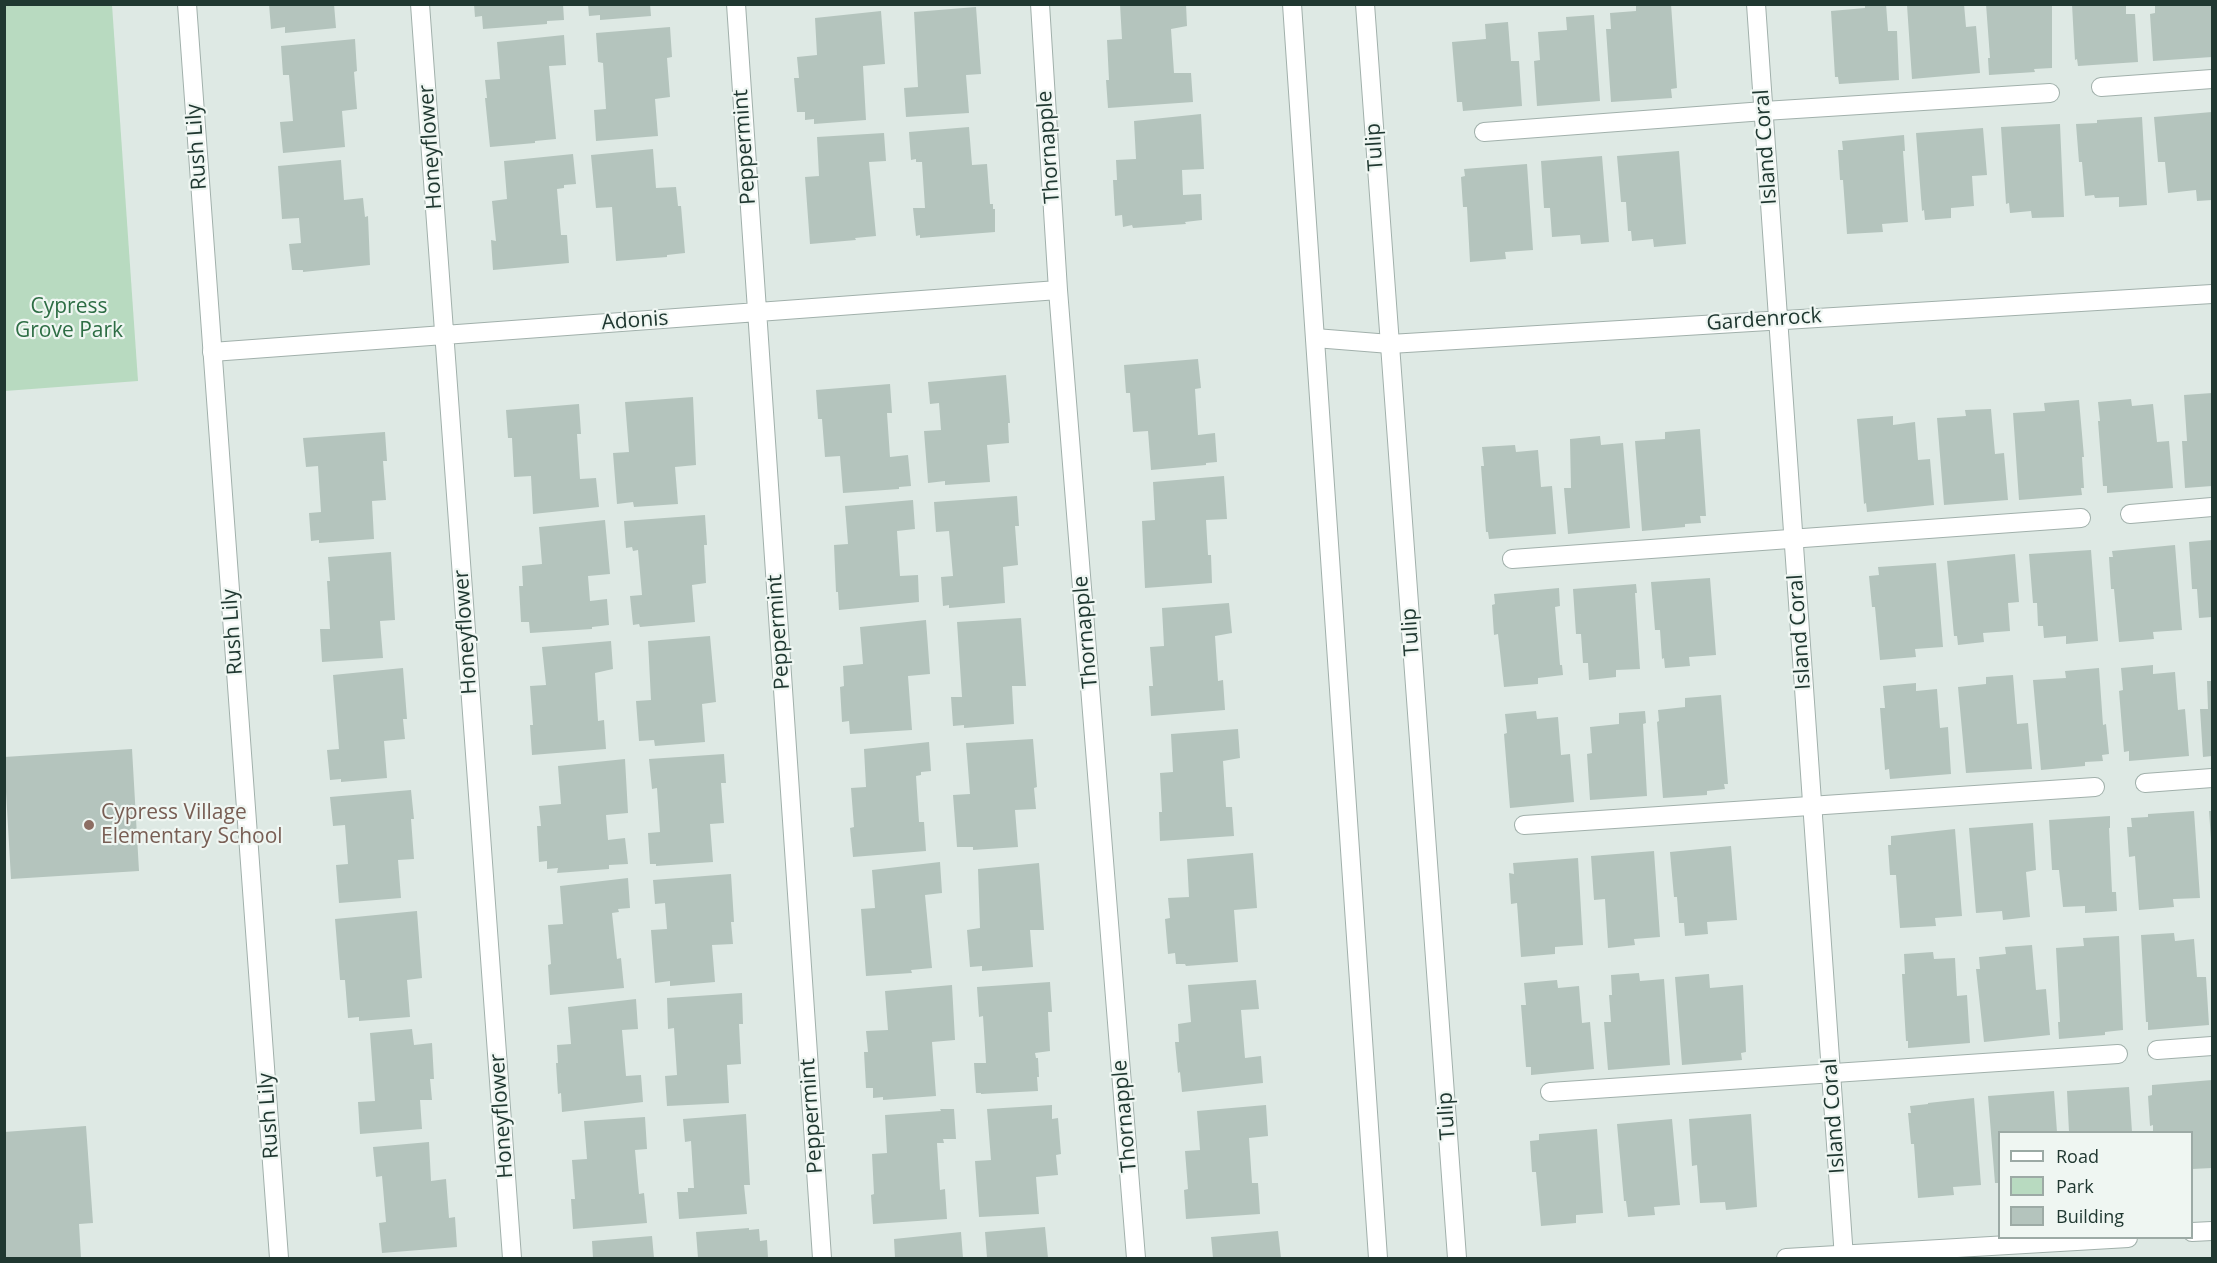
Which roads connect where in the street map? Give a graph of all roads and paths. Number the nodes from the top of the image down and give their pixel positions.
1 (187, 4) edge
2 (420, 4) edge
3 (736, 4) edge
4 (1040, 4) edge
5 (1292, 4) edge
6 (1365, 4) edge
7 (1756, 4) edge
8 (2212, 79) edge
9 (2101, 87) dead end
10 (2050, 93) dead end
11 (1764, 111) junction
12 (1484, 132) dead end
13 (1058, 290) junction
14 (2212, 294) edge
15 (757, 312) junction
16 (1778, 319) junction
17 (444, 335) junction
18 (1315, 338) junction
19 (1390, 344) junction
20 (212, 352) junction
21 (2212, 507) edge
22 (2130, 514) dead end
23 (2081, 519) dead end
24 (1794, 538) junction
25 (1512, 559) dead end
26 (2212, 778) edge
27 (2145, 783) dead end
28 (2095, 787) dead end
29 (1812, 807) junction
30 (1524, 825) dead end
31 (2212, 1046) edge
32 (2157, 1050) dead end
33 (2118, 1054) dead end
34 (1831, 1074) junction
35 (1550, 1092) dead end
36 (2212, 1231) edge
37 (2193, 1232) edge
38 (2112, 1239) edge
39 (1844, 1256) edge
40 (279, 1258) edge
41 (512, 1258) edge
42 (822, 1258) edge
43 (1136, 1258) edge
44 (1378, 1258) edge
45 (1457, 1258) edge
46 (1786, 1258) edge

1 - 20 street, Rush Lily
2 - 17 street, Honeyflower
3 - 15 street, Peppermint
4 - 13 street, Thornapple
5 - 18 street
6 - 19 street, Tulip
7 - 11 street, Island Coral
8 - 9 street
10 - 11 street
11 - 12 street
11 - 16 street, Island Coral
13 - 15 street, Adonis
13 - 43 street, Thornapple
14 - 16 street, Gardenrock
15 - 17 street, Adonis
15 - 42 street, Peppermint
16 - 19 street, Gardenrock
16 - 24 street, Island Coral
17 - 20 street, Adonis
17 - 41 street, Honeyflower
18 - 19 street, Gardenrock
18 - 44 street
19 - 45 street, Tulip
20 - 40 street, Rush Lily
21 - 22 street
23 - 24 street
24 - 25 street
24 - 29 street, Island Coral
26 - 27 street
28 - 29 street
29 - 30 street
29 - 34 street, Island Coral
31 - 32 street
33 - 34 street
34 - 35 street
34 - 39 street, Island Coral
36 - 37 street
38 - 39 street
39 - 46 street

